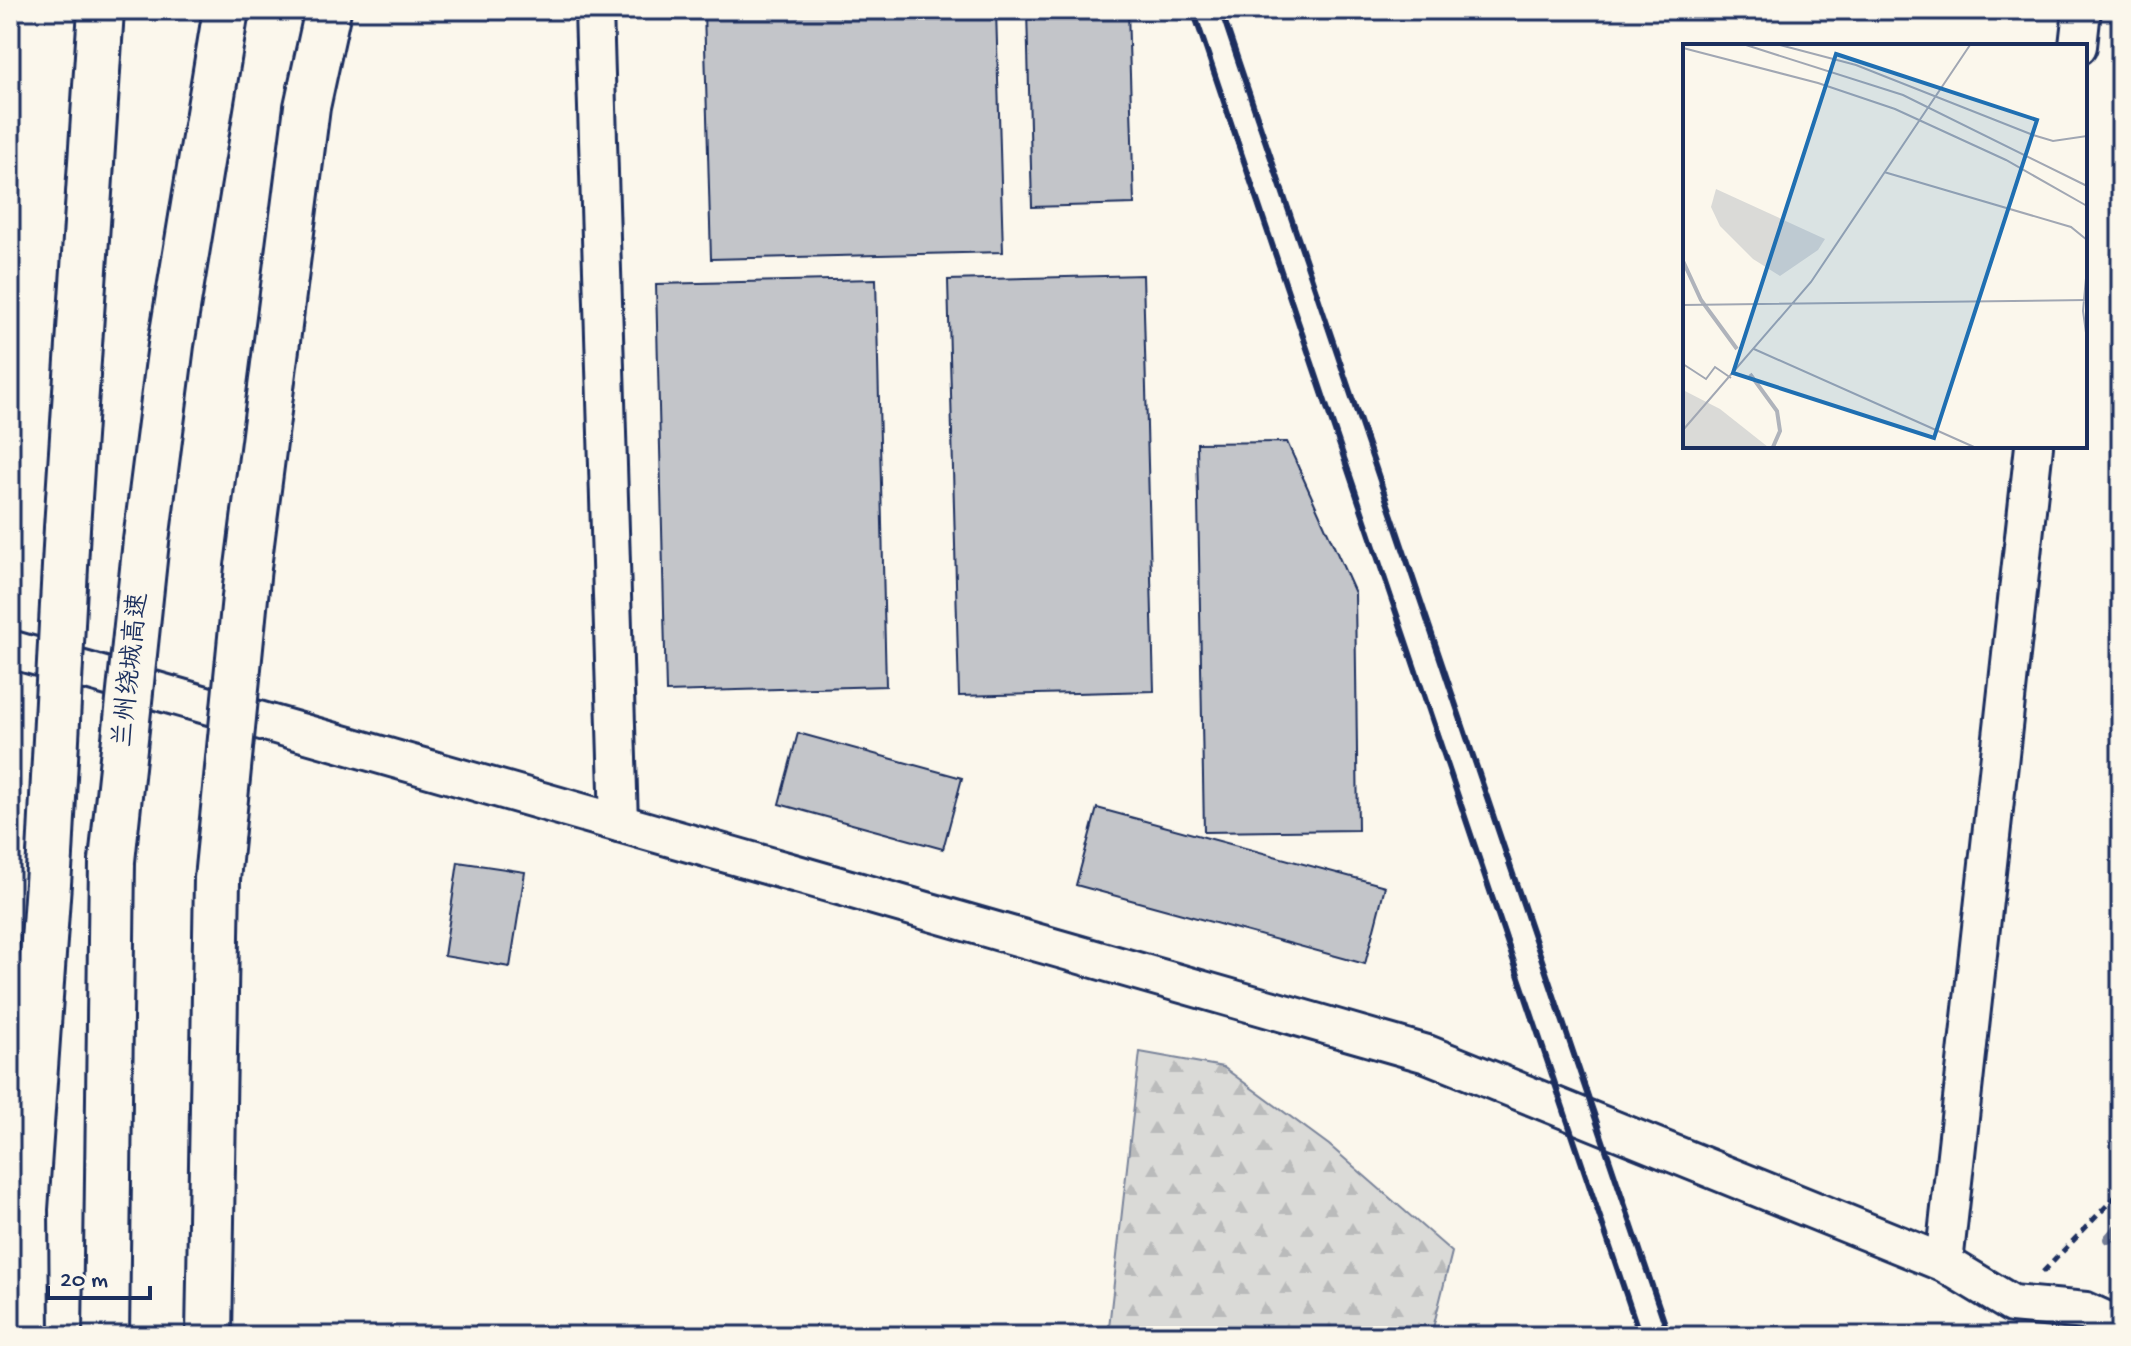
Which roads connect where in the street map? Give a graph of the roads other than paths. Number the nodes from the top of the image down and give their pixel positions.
1 (101, 10) edge
2 (226, 10) edge
3 (328, 10) edge
4 (594, 10) edge
5 (2082, 10) edge
6 (2078, 44) edge
7 (2034, 448) edge
8 (10, 649) edge
9 (619, 823) junction
10 (1944, 1263) junction
11 (2121, 1327) edge
12 (26, 1336) edge
13 (106, 1336) edge
14 (209, 1336) edge

1 - 12 highway, bridge
2 - 13 highway, 兰州绕城高速, bridge
3 - 14 highway, bridge
4 - 9 street
5 - 6 street
7 - 10 street
8 - 9 street
9 - 10 street
10 - 11 street

